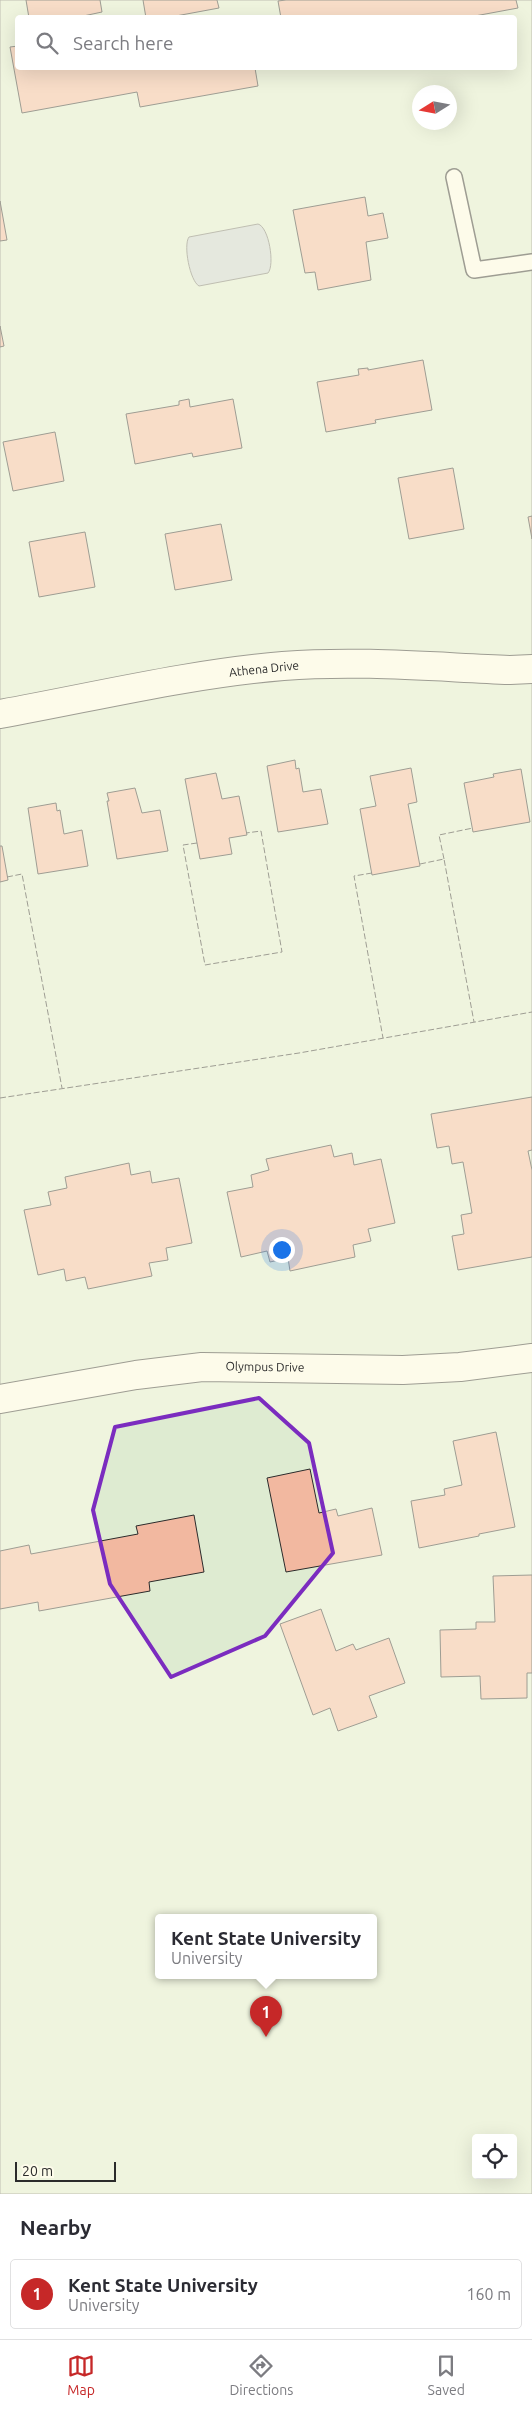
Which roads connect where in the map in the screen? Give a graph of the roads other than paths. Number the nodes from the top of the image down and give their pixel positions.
1 (454, 177) dead end
2 (532, 262) edge
3 (532, 669) edge
4 (0, 714) edge
5 (532, 1358) edge
6 (0, 1399) edge

1 - 2 lane
3 - 4 street, Athena Drive
5 - 6 street, Olympus Drive

